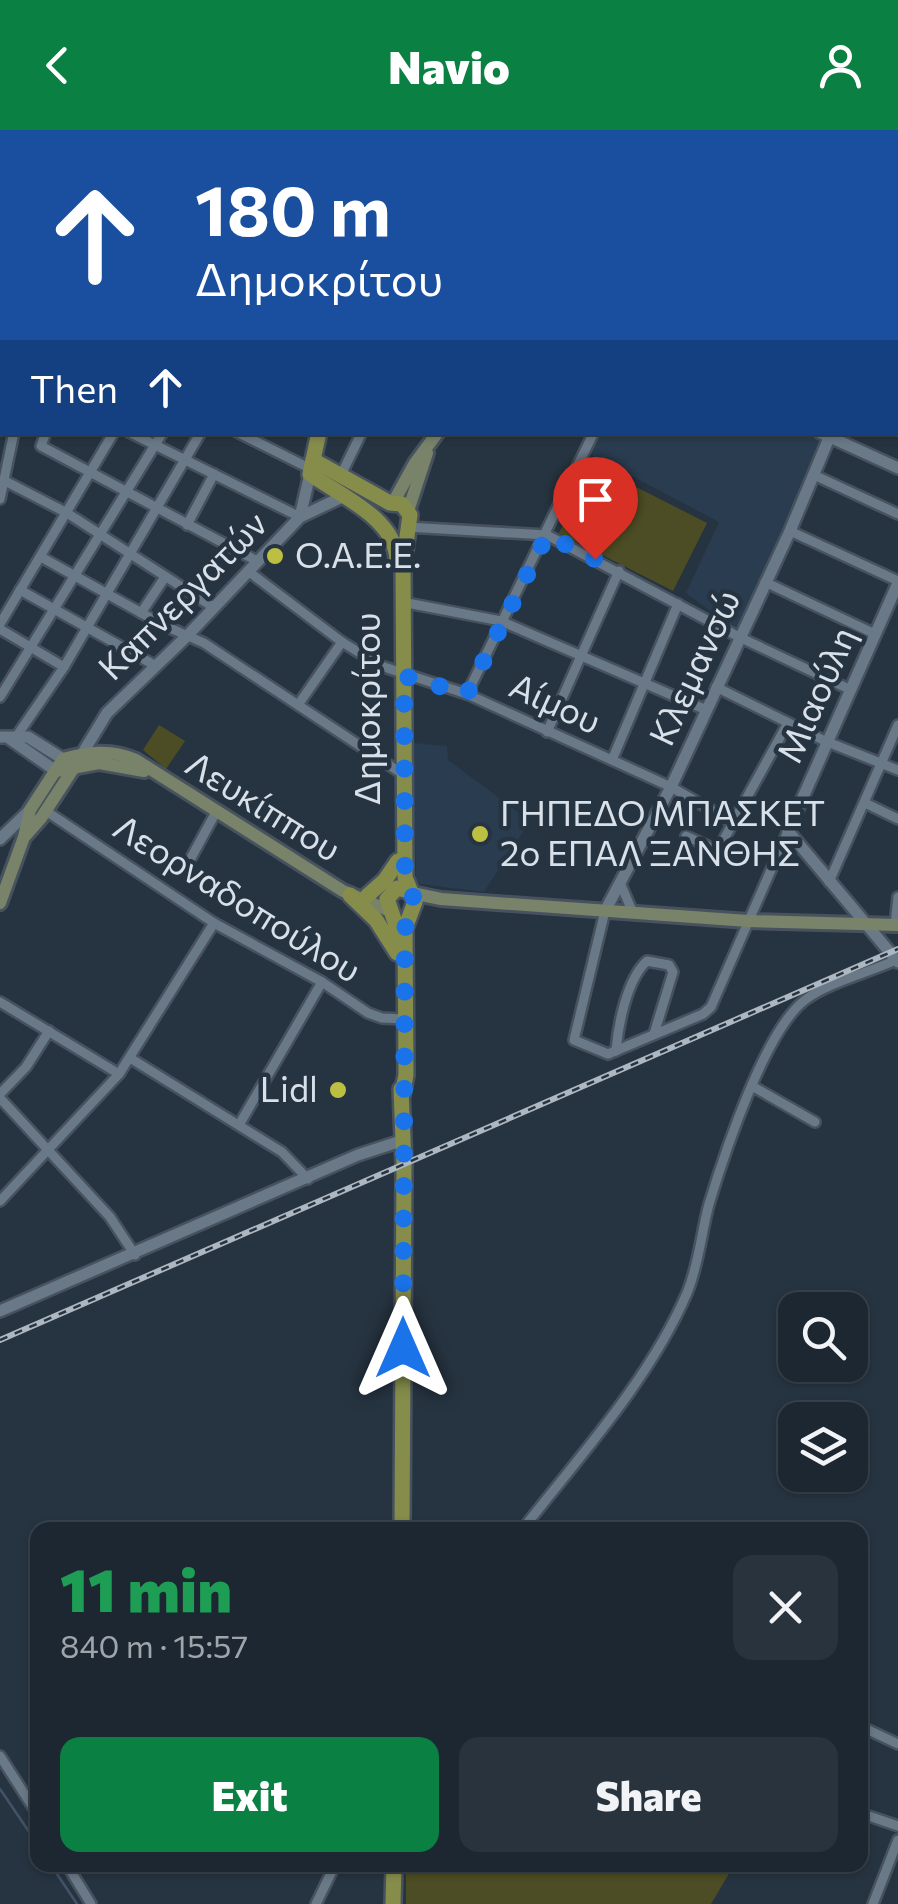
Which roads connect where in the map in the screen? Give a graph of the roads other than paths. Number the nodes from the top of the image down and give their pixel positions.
1 (13, 435) edge
2 (45, 435) edge
3 (112, 435) edge
4 (135, 435) edge
5 (162, 435) edge
6 (199, 435) edge
7 (242, 435) edge
8 (318, 435) edge
9 (361, 435) edge
10 (436, 435) edge
11 (593, 435) edge
12 (826, 435) edge
13 (828, 435) edge
14 (156, 446) junction
15 (428, 450) junction
16 (184, 460) junction
17 (311, 468) junction
18 (898, 468) edge
19 (91, 474) junction
20 (214, 474) junction
21 (341, 475) junction
22 (814, 475) junction
23 (4, 481) junction
24 (126, 494) junction
25 (342, 497) junction
26 (0, 499) edge
27 (392, 503) junction
28 (158, 510) junction
29 (67, 513) junction
30 (898, 514) edge
31 (300, 517) junction
32 (407, 522) junction
33 (188, 525) junction
34 (384, 526) junction
35 (790, 531) junction
36 (547, 535) junction
37 (101, 536) junction
38 (131, 554) junction
39 (41, 556) junction
40 (252, 566) junction
41 (619, 571) junction
42 (75, 576) junction
43 (165, 577) junction
44 (765, 582) junction
45 (897, 588) edge
46 (20, 590) junction
47 (107, 592) junction
48 (400, 602) junction
49 (678, 604) junction
50 (213, 606) junction
51 (54, 610) junction
52 (141, 613) junction
53 (501, 621) junction
54 (0, 626) edge
55 (85, 628) junction
56 (875, 634) junction
57 (187, 636) junction
58 (739, 637) junction
59 (342, 642) junction
60 (32, 647) junction
61 (580, 655) junction
62 (156, 666) junction
63 (64, 667) junction
64 (401, 674) junction
65 (647, 683) junction
66 (716, 688) junction
67 (850, 689) junction
68 (467, 694) junction
69 (0, 697) edge
70 (298, 705) junction
71 (704, 710) junction
72 (107, 713) junction
73 (788, 723) junction
74 (898, 725) edge
75 (547, 732) junction
76 (9, 738) edge
77 (825, 741) junction
78 (106, 752) junction
79 (612, 760) junction
80 (69, 763) junction
81 (882, 764) junction
82 (898, 770) edge
83 (398, 771) junction
84 (152, 773) junction
85 (671, 788) junction
86 (865, 803) junction
87 (30, 810) junction
88 (46, 811) junction
89 (216, 812) junction
90 (898, 820) edge
91 (732, 822) junction
92 (788, 831) junction
93 (686, 836) dead end
94 (24, 837) junction
95 (0, 839) edge
96 (718, 850) junction
97 (732, 857) dead end
98 (190, 858) dead end
99 (398, 860) junction
100 (829, 882) junction
101 (621, 885) junction
102 (402, 891) junction
103 (346, 893) junction
104 (368, 896) junction
105 (898, 897) edge
106 (441, 899) junction
107 (0, 902) edge
108 (605, 911) junction
109 (633, 912) junction
110 (401, 913) junction
111 (748, 921) junction
112 (214, 923) junction
113 (897, 923) edge
114 (866, 926) junction
115 (398, 956) junction
116 (897, 961) edge
117 (322, 982) junction
118 (0, 1002) edge
119 (402, 1019) junction
120 (49, 1032) junction
121 (654, 1034) junction
122 (616, 1052) junction
123 (130, 1058) junction
124 (120, 1074) junction
125 (752, 1086) junction
126 (0, 1096) edge
127 (815, 1122) dead end
128 (238, 1125) junction
129 (404, 1140) junction
130 (48, 1150) junction
131 (308, 1179) junction
132 (0, 1200) edge
133 (135, 1256) junction
134 (0, 1312) edge
135 (402, 1522) edge
136 (528, 1522) edge
137 (868, 1730) edge
138 (898, 1744) edge
139 (0, 1756) edge
140 (30, 1803) edge
141 (868, 1815) edge
142 (898, 1826) edge
143 (898, 1840) edge
144 (70, 1872) edge
145 (332, 1872) edge
146 (394, 1872) edge
147 (91, 1904) edge
148 (316, 1904) edge
149 (393, 1904) edge
150 (873, 1904) edge

1 - 23 street
2 - 19 street, Αίμου
3 - 19 street
4 - 14 street
5 - 14 street
6 - 16 street
7 - 17 street
8 - 17 main road
9 - 21 street
10 - 15 main road
11 - 36 street
12 - 22 street, Κλεμανσώ
13 - 18 street
14 - 16 street
14 - 24 street
15 - 27 main road
15 - 32 main road
16 - 20 street
16 - 28 street
17 - 21 main road
17 - 25 main road
17 - 31 street
19 - 24 street, Αίμου
19 - 29 street
20 - 31 street
20 - 33 street
21 - 27 main road
22 - 30 street
22 - 35 street, Κλεμανσώ
23 - 26 street
23 - 29 street
24 - 28 street, Αίμου
24 - 37 street
25 - 31 street
25 - 34 main road
27 - 32 main road
27 - 34 main road
28 - 33 street, Αίμου
28 - 38 street
29 - 37 street
29 - 39 street
31 - 40 street, Καπνεργατών
32 - 34 main road
32 - 36 street
32 - 48 main road, Δημοκρίτου
33 - 40 street, Αίμου
34 - 48 main road, Δημοκρίτου
35 - 44 street, Κλεμανσώ
35 - 45 street
36 - 41 street
36 - 53 street
37 - 38 street
37 - 42 street
38 - 43 street
38 - 47 street
39 - 42 street
39 - 46 street
40 - 50 street, Καπνεργατών
40 - 59 street, Αίμου
41 - 49 street
41 - 61 street
42 - 47 street
42 - 51 street
43 - 50 street
43 - 52 street
44 - 56 street
44 - 58 street, Κλεμανσώ
45 - 56 street, Μιαούλη
46 - 51 street
46 - 54 street
47 - 52 street
47 - 55 street
48 - 53 street
48 - 64 main road, Δημοκρίτου
49 - 58 street
49 - 65 street
50 - 57 street, Καπνεργατών
51 - 55 street
51 - 60 street
52 - 57 street
53 - 61 street
53 - 68 street
54 - 60 street
55 - 62 street
55 - 63 street
56 - 67 street, Μιαούλη
57 - 62 street, Καπνεργατών
57 - 70 street
58 - 66 street, Κλεμανσώ
58 - 67 street
59 - 64 street, Αίμου
59 - 70 street
60 - 63 street
60 - 69 street
61 - 65 street
61 - 75 street
62 - 72 street, Καπνεργατών
63 - 76 street
64 - 68 street, Αίμου
64 - 83 main road, Δημοκρίτου
64 - 102 main road, Δημοκρίτου
65 - 71 street
65 - 79 street
66 - 71 street, Κλεμανσώ
66 - 73 street
67 - 77 street, Μιαούλη
68 - 75 street, Αίμου
70 - 83 street
71 - 85 street, Κλεμανσώ
72 - 78 street, Καπνεργατών
72 - 80 street, Καπνεργατών
73 - 77 street
73 - 91 street
74 - 81 street
75 - 79 street, Αίμου
76 - 80 street
77 - 81 street
77 - 92 street, Μιαούλη
78 - 80 main road, Λευκίππου
78 - 84 main road, Λευκίππου
79 - 85 street, Αίμου
80 - 84 main road, Λευκίππου
80 - 87 main road
80 - 88 main road
81 - 82 street
81 - 86 street
83 - 99 main road, Δημοκρίτου
84 - 89 main road, Λευκίππου
85 - 91 street, Αίμου
85 - 101 street, Κλεμανσώ
86 - 90 street
86 - 100 street
87 - 94 main road
87 - 95 street
88 - 94 main road
88 - 112 street, Λεορναδοπούλου
89 - 98 street
89 - 103 main road, Λευκίππου
91 - 96 street
92 - 100 street
92 - 111 street
93 - 96 street
94 - 107 main road
96 - 97 street
99 - 102 main road, Δημοκρίτου
99 - 104 main road
100 - 114 street
101 - 108 street, Κλεμανσώ
101 - 109 street
102 - 104 main road, Λευκίππου
102 - 106 main road
102 - 110 main road
102 - 110 main road
103 - 104 main road, Λευκίππου
103 - 110 main road, Λευκίππου
103 - 115 main road
105 - 113 street
106 - 108 main road
106 - 110 main road
108 - 109 main road
108 - 122 street, Κλεμανσώ
109 - 111 main road
110 - 115 main road
110 - 119 main road
111 - 114 main road
111 - 121 street
112 - 117 street, Λεορναδοπούλου
112 - 123 street
113 - 114 main road
114 - 116 street
115 - 119 main road
116 - 125 street
117 - 119 street, Λεορναδοπούλου
117 - 128 street
118 - 120 street
119 - 129 main road
120 - 124 street
120 - 126 street
121 - 122 street
121 - 122 street
123 - 124 street
123 - 128 street
124 - 130 street
125 - 127 street
125 - 136 street
126 - 130 street
128 - 131 street
129 - 131 street
129 - 135 main road
130 - 132 street
130 - 133 street
131 - 133 street
133 - 134 street
137 - 138 street
139 - 140 street
141 - 142 street
143 - 150 street
144 - 147 street
145 - 148 street
146 - 149 main road

